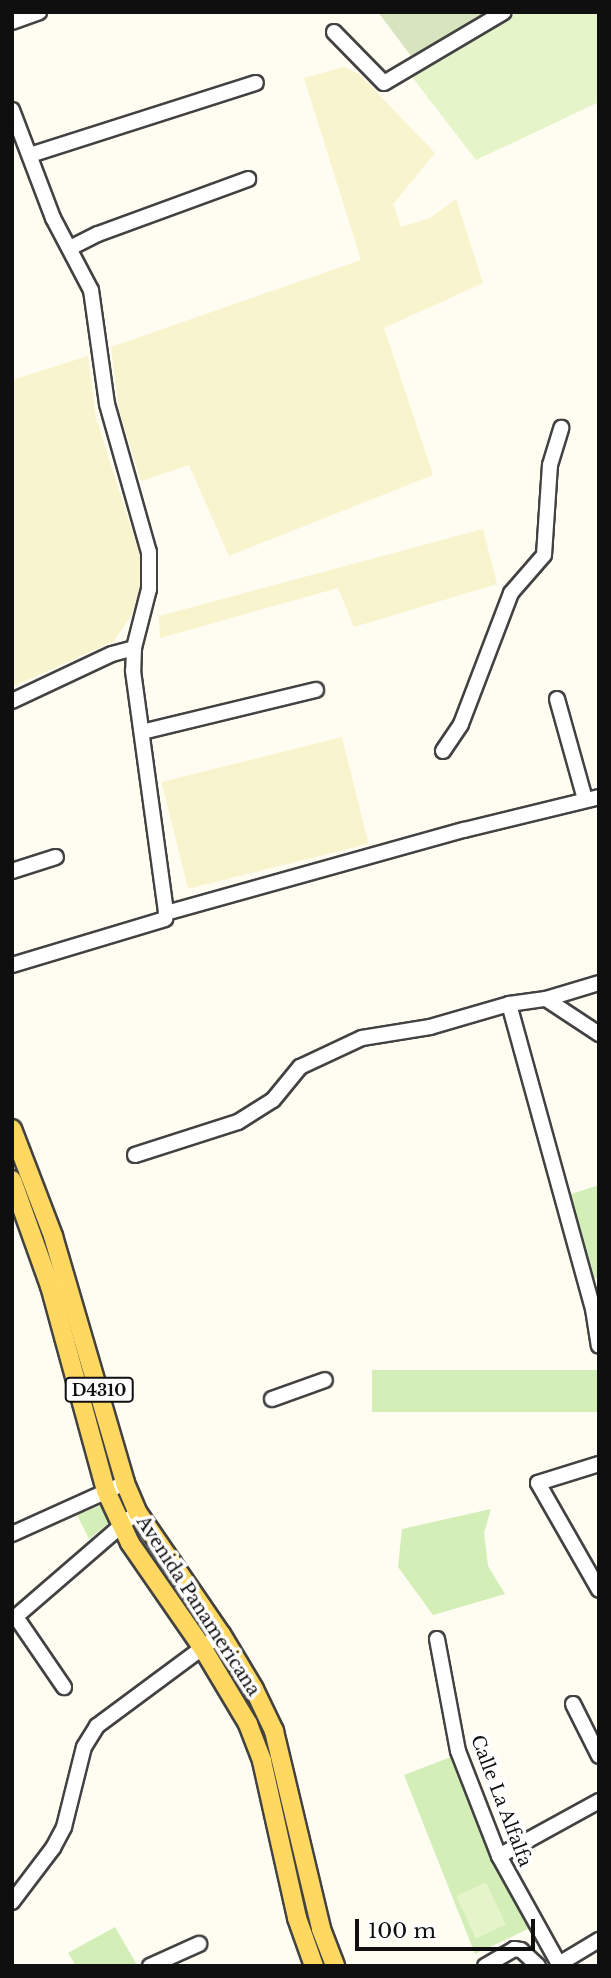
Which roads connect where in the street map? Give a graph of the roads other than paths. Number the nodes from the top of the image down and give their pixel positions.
1 (39, 12) edge
2 (504, 12) edge
3 (12, 22) edge
4 (334, 32) dead end
5 (256, 83) dead end
6 (12, 110) edge
7 (30, 155) junction
8 (248, 179) dead end
9 (70, 248) junction
10 (561, 428) dead end
11 (134, 648) junction
12 (316, 690) dead end
13 (557, 699) dead end
14 (12, 701) edge
15 (142, 732) junction
16 (443, 751) dead end
17 (592, 798) edge
18 (56, 857) dead end
19 (12, 872) edge
20 (165, 919) dead end
21 (12, 965) edge
22 (599, 983) edge
23 (545, 999) junction
24 (509, 1004) junction
25 (599, 1034) edge
26 (12, 1129) edge
27 (135, 1155) dead end
28 (12, 1181) edge
29 (599, 1346) edge
30 (325, 1380) dead end
31 (272, 1399) dead end
32 (599, 1464) edge
33 (125, 1483) junction
34 (106, 1491) junction
35 (138, 1513) junction
36 (120, 1523) junction
37 (12, 1534) edge
38 (593, 1570) edge
39 (599, 1590) edge
40 (14, 1618) edge
41 (221, 1634) junction
42 (437, 1639) dead end
43 (202, 1647) junction
44 (64, 1688) dead end
45 (573, 1704) dead end
46 (599, 1756) edge
47 (599, 1801) edge
48 (499, 1856) junction
49 (12, 1902) edge
50 (599, 1940) edge
51 (199, 1944) dead end
52 (559, 1965) edge
53 (150, 1966) edge
54 (314, 1966) edge
55 (335, 1966) edge
56 (485, 1966) edge
57 (538, 1966) edge

1 - 3 street
2 - 4 street
5 - 7 street
6 - 7 street
7 - 9 street
8 - 9 street
9 - 11 street
10 - 16 street
11 - 14 street
11 - 15 street
12 - 15 street
13 - 17 street
15 - 17 street
18 - 19 street
20 - 21 street
22 - 23 street
23 - 24 street
23 - 25 street
24 - 27 street
24 - 29 street
26 - 33 main road, Avenida Panamericana / D4310
28 - 34 main road, Avenida Panamericana / D4310
30 - 31 street
32 - 38 street
33 - 34 street
33 - 35 main road, Avenida Panamericana / D4310
34 - 36 main road, Avenida Panamericana / D4310
34 - 37 street
35 - 36 street
35 - 41 main road, Avenida Panamericana / D4310
36 - 40 street
36 - 43 main road, Avenida Panamericana / D4310
38 - 39 street
40 - 44 street
41 - 43 street
41 - 55 main road, Avenida Panamericana / D4310
42 - 48 street, Calle La Alfalfa
43 - 49 street
43 - 54 main road, Avenida Panamericana / D4310
45 - 46 street
47 - 48 street
48 - 52 street, Calle La Alfalfa
50 - 52 street
51 - 53 street
56 - 57 street

